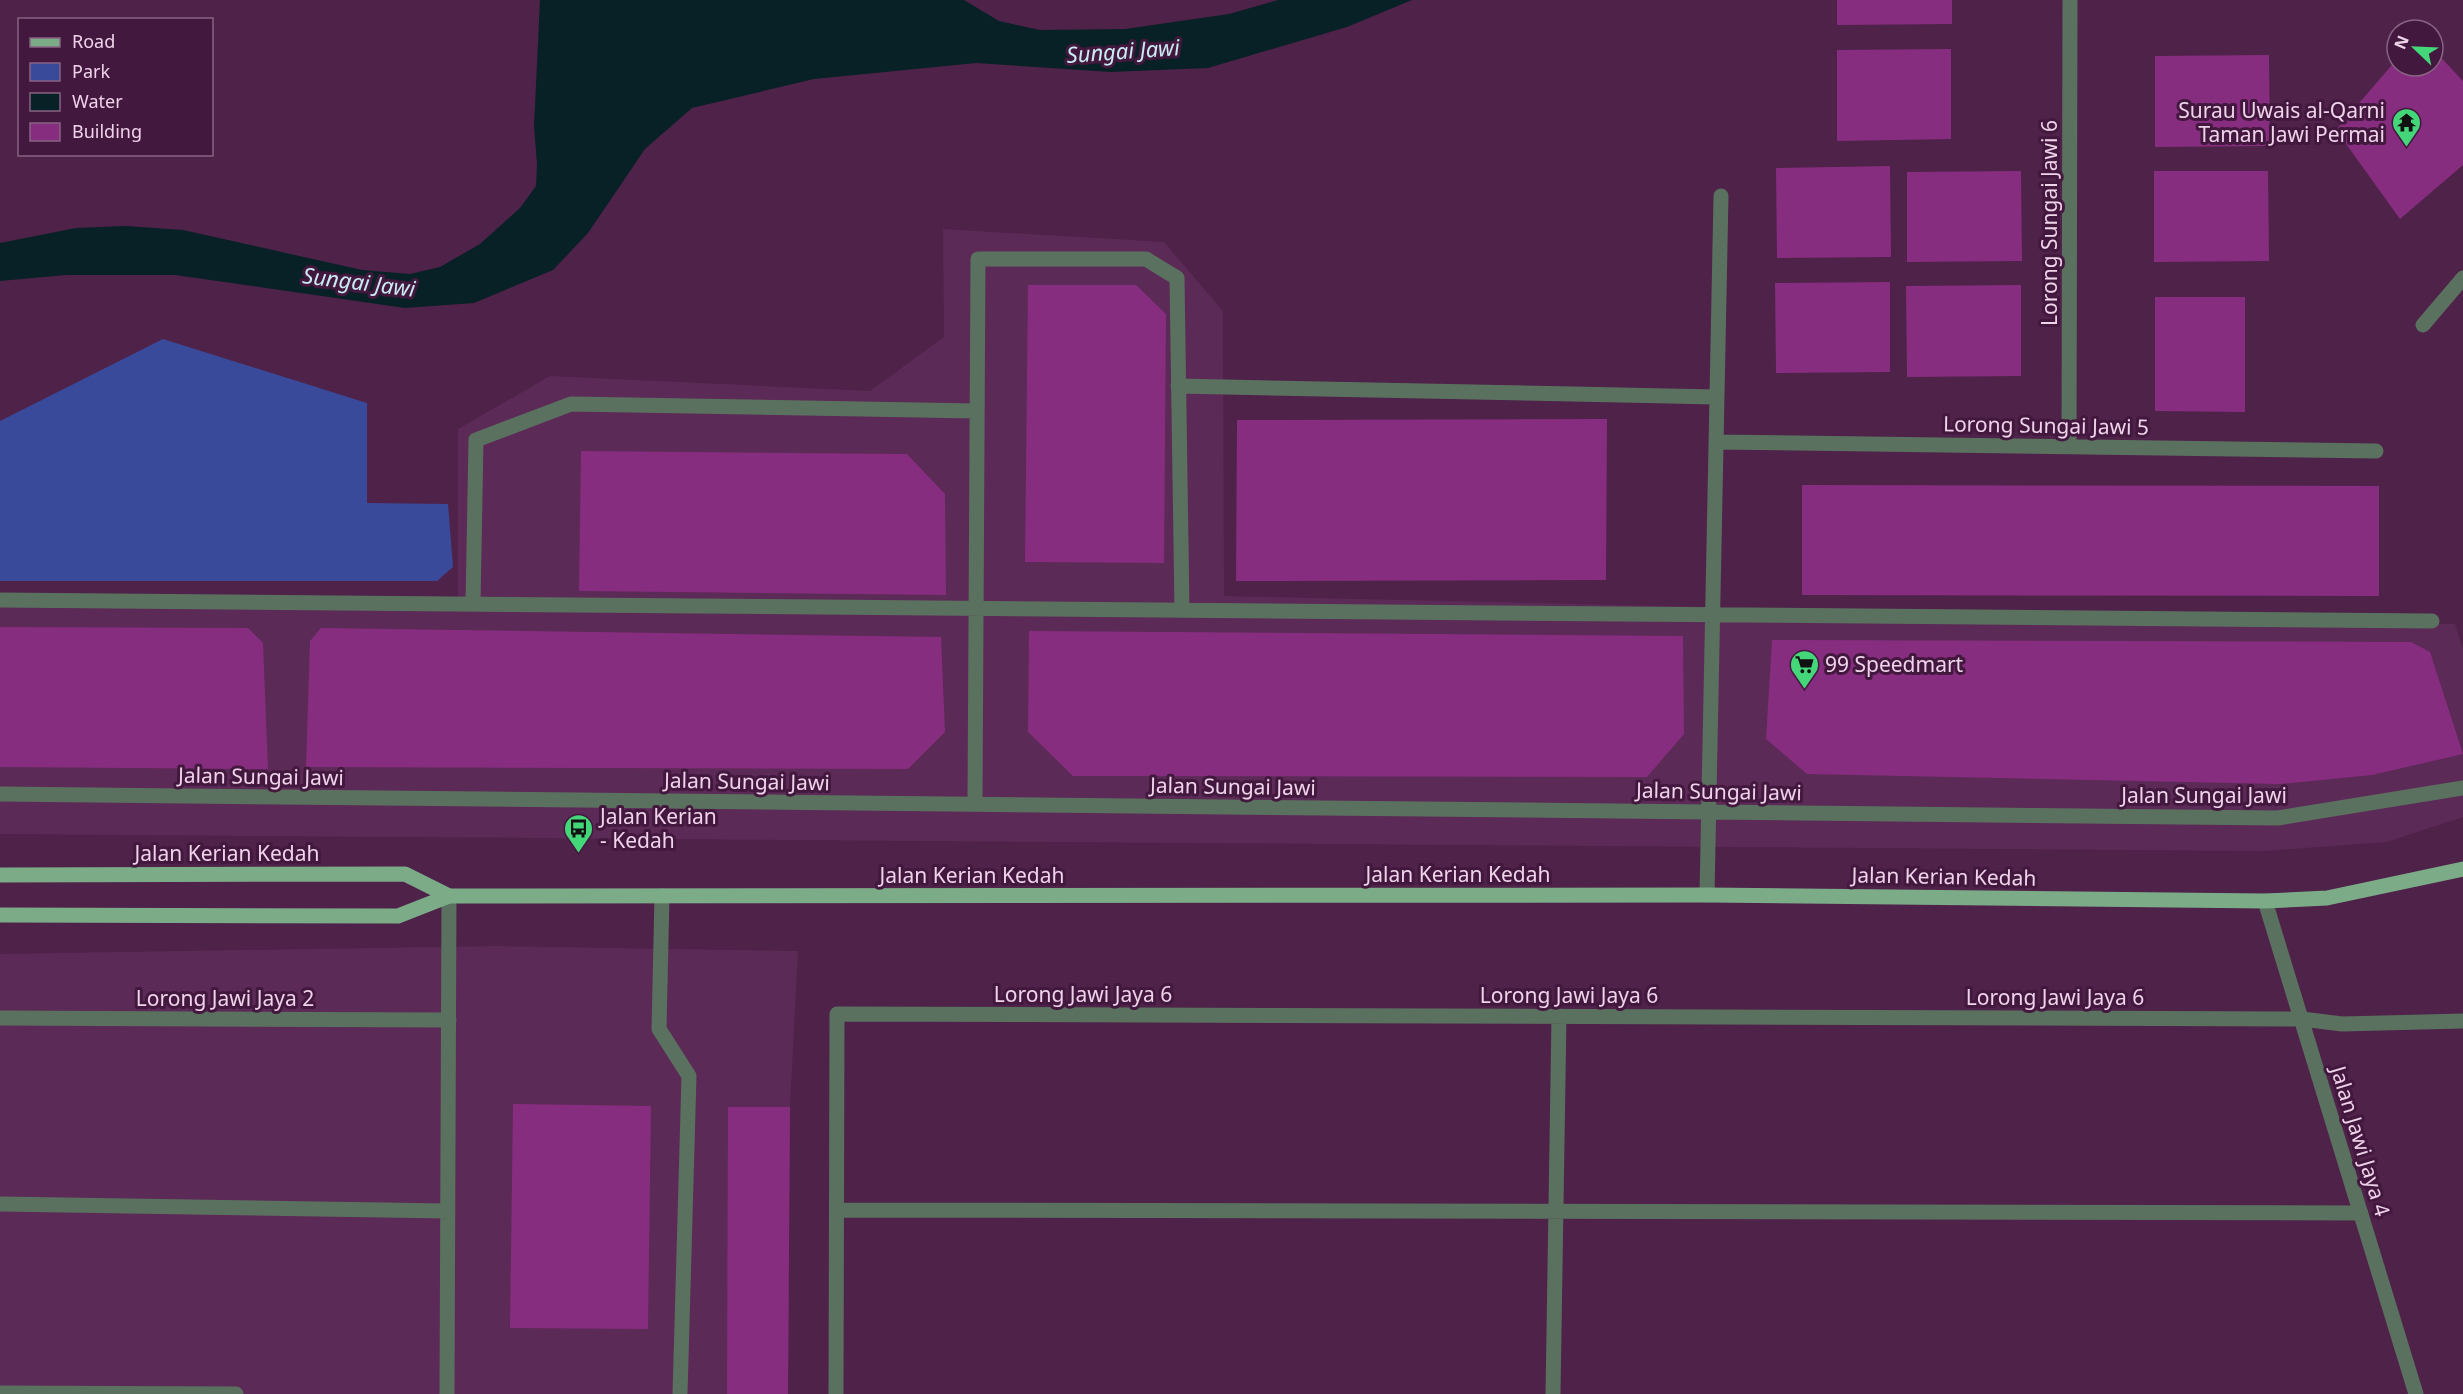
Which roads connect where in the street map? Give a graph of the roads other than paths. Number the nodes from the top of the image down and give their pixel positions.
1 (2070, 0) edge
2 (1721, 196) dead end
3 (2463, 278) edge
4 (2423, 325) dead end
5 (1179, 386) junction
6 (1717, 397) junction
7 (976, 411) junction
8 (1716, 442) junction
9 (2069, 446) junction
10 (2376, 451) dead end
11 (0, 600) edge
12 (473, 604) junction
13 (976, 608) junction
14 (1182, 610) junction
15 (1713, 615) junction
16 (2432, 621) dead end
17 (2463, 788) edge
18 (0, 794) edge
19 (975, 804) junction
20 (1709, 812) junction
21 (2463, 869) edge
22 (0, 875) edge
23 (1707, 895) junction
24 (449, 896) junction
25 (662, 896) junction
26 (2265, 901) junction
27 (0, 915) edge
28 (1559, 1016) junction
29 (0, 1018) edge
30 (2302, 1019) junction
31 (449, 1020) junction
32 (2463, 1021) edge
33 (0, 1204) edge
34 (837, 1210) junction
35 (448, 1211) junction
36 (1556, 1212) junction
37 (2361, 1213) junction
38 (0, 1393) edge
39 (236, 1394) edge
40 (447, 1394) edge
41 (680, 1394) edge
42 (836, 1394) edge
43 (1553, 1394) edge
44 (2416, 1394) edge

1 - 9 street, Lorong Sungai Jawi 6
2 - 6 street
3 - 4 street
5 - 6 street
5 - 7 street
5 - 14 street
6 - 8 street
7 - 12 street
7 - 13 street
8 - 9 street, Lorong Sungai Jawi 5
8 - 15 street
9 - 10 street, Lorong Sungai Jawi 5
11 - 12 street
12 - 13 street
13 - 14 street
13 - 19 street
14 - 15 street
15 - 16 street
15 - 20 street
17 - 20 street, Jalan Sungai Jawi
18 - 19 street, Jalan Sungai Jawi
19 - 20 street, Jalan Sungai Jawi
20 - 23 street
21 - 26 main road, Jalan Kerian Kedah
22 - 24 main road, Jalan Kerian Kedah
23 - 25 main road, Jalan Kerian Kedah
23 - 26 main road, Jalan Kerian Kedah
24 - 25 main road, Jalan Kerian Kedah
24 - 27 main road, Jalan Kerian Kedah
24 - 31 street
25 - 41 street
26 - 30 street, Jalan Jawi Jaya 4
28 - 30 street, Lorong Jawi Jaya 6
28 - 34 street, Lorong Jawi Jaya 6
28 - 36 street
29 - 31 street, Lorong Jawi Jaya 2
30 - 32 street, Lorong Jawi Jaya 6
30 - 37 street, Jalan Jawi Jaya 4
31 - 35 street
33 - 35 street
34 - 36 street
34 - 42 street
35 - 40 street
36 - 37 street
36 - 43 street
37 - 44 street, Jalan Jawi Jaya 4
38 - 39 street

